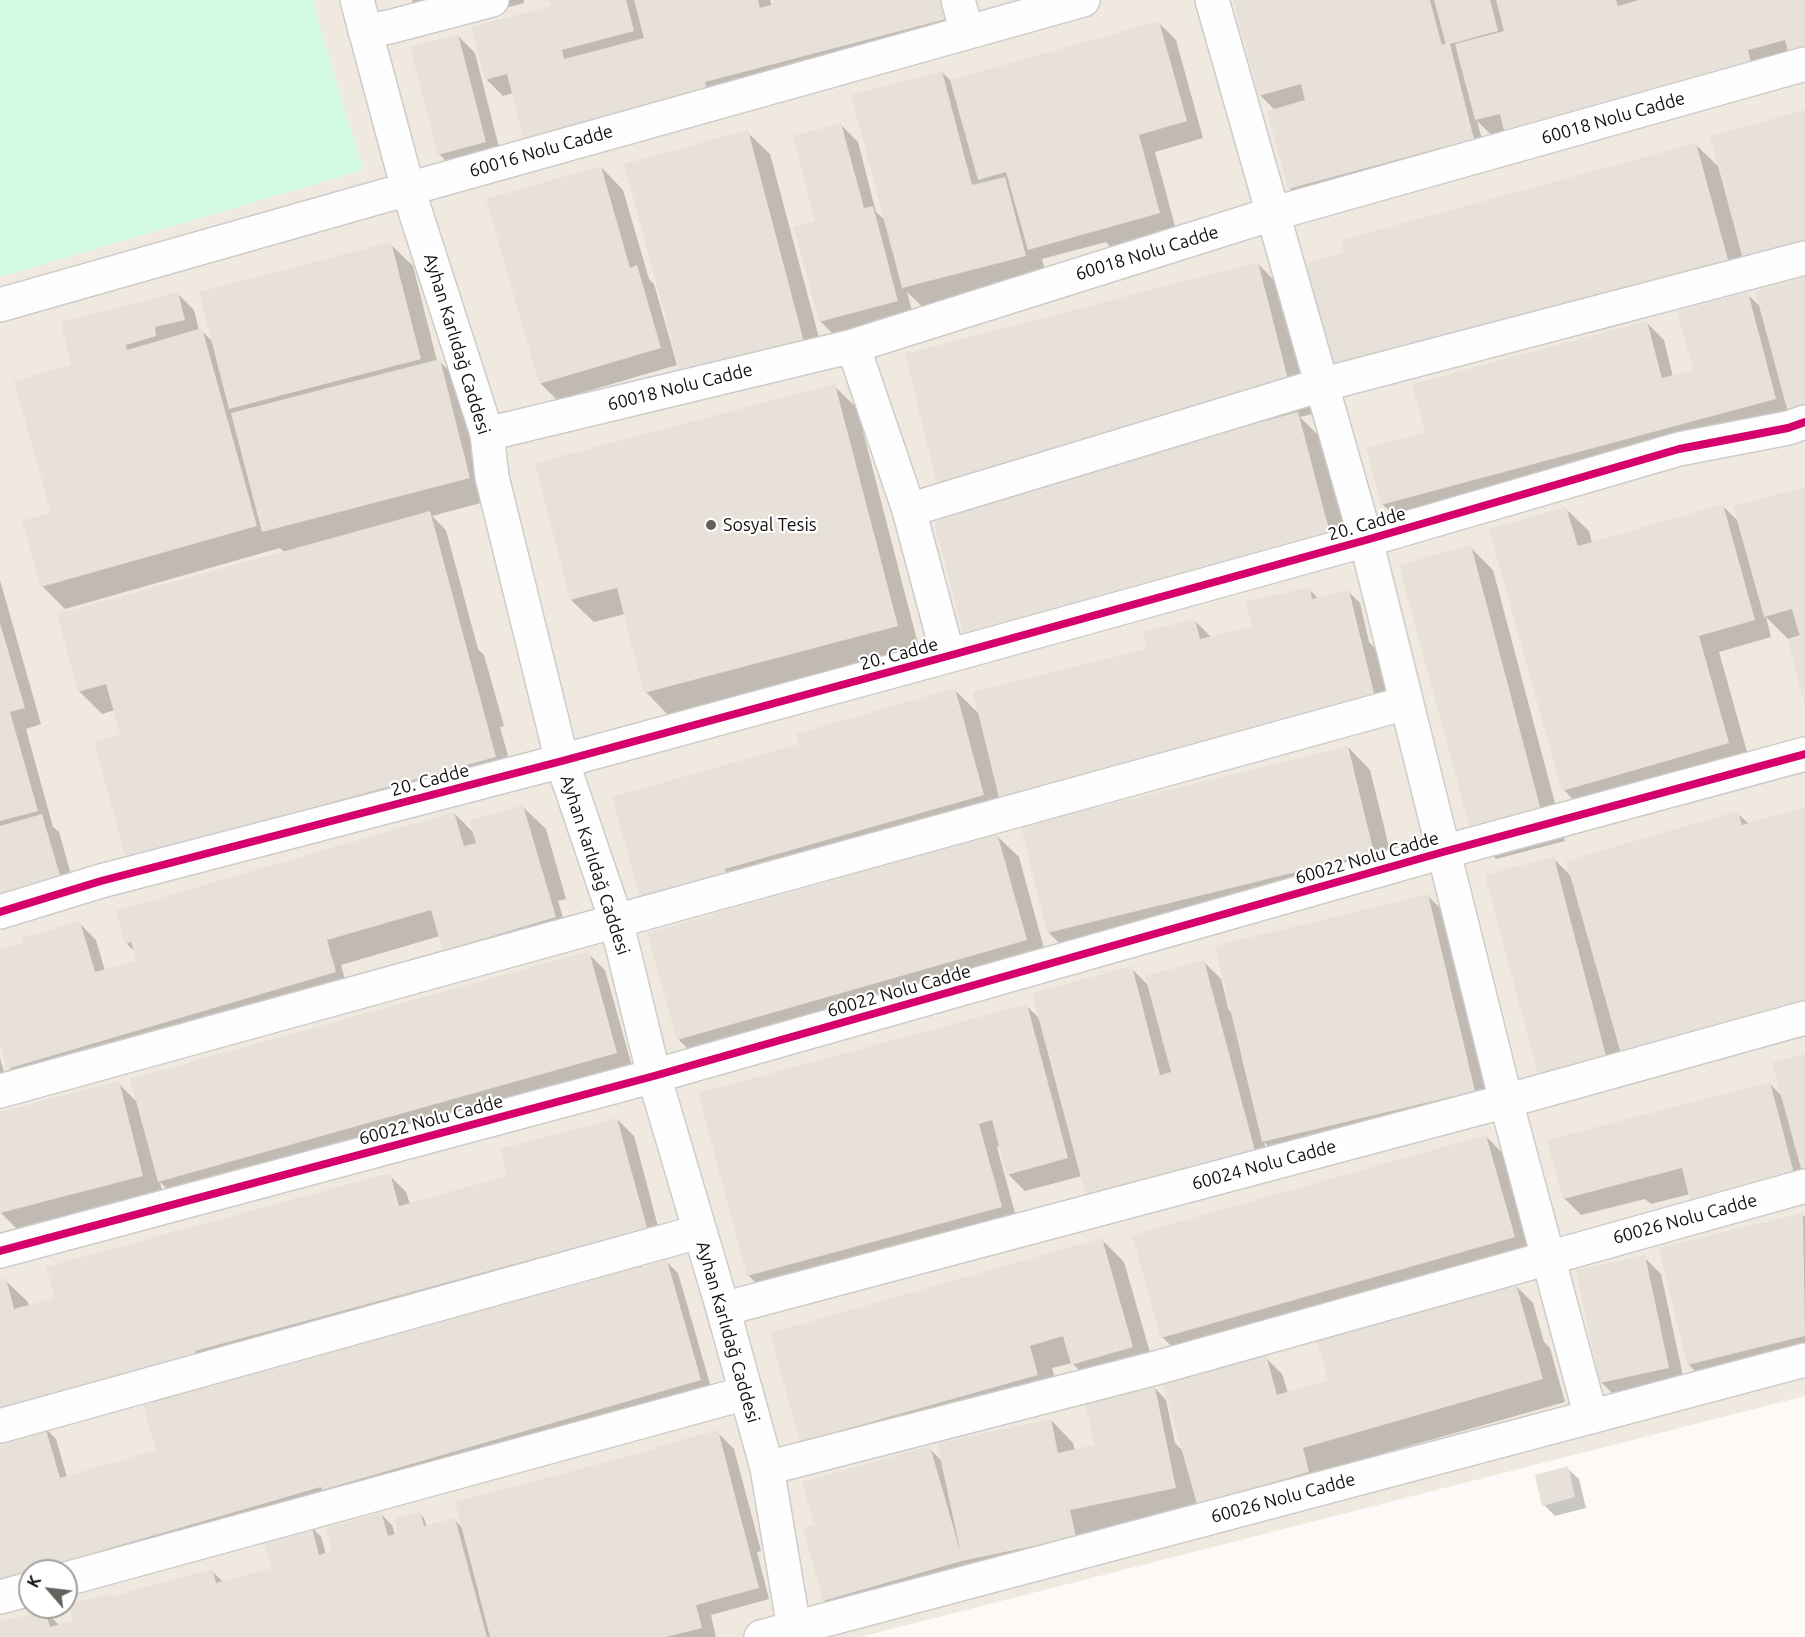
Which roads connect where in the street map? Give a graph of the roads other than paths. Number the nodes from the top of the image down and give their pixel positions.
1 (492, 0) edge
2 (958, 0) edge
3 (1083, 0) edge
4 (1212, 0) edge
5 (361, 15) edge
6 (967, 32) junction
7 (1805, 64) edge
8 (408, 189) junction
9 (1272, 214) junction
10 (1805, 258) edge
11 (0, 305) edge
12 (853, 346) junction
13 (1321, 385) junction
14 (1805, 422) edge
15 (487, 434) junction
16 (909, 510) junction
17 (1366, 540) junction
18 (948, 656) junction
19 (1406, 703) junction
20 (1805, 754) edge
21 (561, 761) junction
22 (1443, 852) junction
23 (0, 912) edge
24 (616, 921) junction
25 (1805, 1018) edge
26 (654, 1077) junction
27 (0, 1091) edge
28 (1506, 1101) junction
29 (1805, 1186) edge
30 (698, 1232) junction
31 (0, 1251) edge
32 (1547, 1257) junction
33 (723, 1309) junction
34 (1805, 1360) edge
35 (746, 1393) junction
36 (1591, 1417) junction
37 (0, 1426) edge
38 (767, 1468) junction
39 (78, 1576) edge
40 (18, 1592) edge
41 (0, 1597) edge
42 (794, 1628) junction
43 (760, 1637) edge

1 - 5 street
2 - 6 street
3 - 6 street, 60016 Nolu Cadde
4 - 9 street
5 - 8 street, Ayhan Karlıdağ Caddesi
6 - 8 street, 60016 Nolu Cadde
7 - 9 street, 60018 Nolu Cadde
8 - 11 street, 60016 Nolu Cadde
8 - 15 street, Ayhan Karlıdağ Caddesi
9 - 12 street, 60018 Nolu Cadde
9 - 13 street
10 - 13 street
12 - 15 street, 60018 Nolu Cadde
12 - 16 street
13 - 16 street
13 - 17 street
14 - 17 street, 20. Cadde
15 - 21 street, Ayhan Karlıdağ Caddesi
16 - 18 street
17 - 18 street, 20. Cadde
17 - 19 street
18 - 21 street, 20. Cadde
19 - 22 street
19 - 24 street
20 - 22 street, 60022 Nolu Cadde
21 - 23 street, 20. Cadde
21 - 24 street, Ayhan Karlıdağ Caddesi
22 - 26 street, 60022 Nolu Cadde
22 - 28 street
24 - 26 street, Ayhan Karlıdağ Caddesi
24 - 27 street
25 - 28 street, 60024 Nolu Cadde
26 - 30 street, Ayhan Karlıdağ Caddesi
26 - 31 street, 60022 Nolu Cadde
28 - 32 street
28 - 33 street, 60024 Nolu Cadde
29 - 32 street, 60026 Nolu Cadde
30 - 33 street, Ayhan Karlıdağ Caddesi
30 - 37 street
32 - 36 street
32 - 38 street, 60026 Nolu Cadde
33 - 35 street, Ayhan Karlıdağ Caddesi
34 - 36 street, 60026 Nolu Cadde
35 - 38 street, Ayhan Karlıdağ Caddesi
35 - 39 street
36 - 42 street, 60026 Nolu Cadde
38 - 42 street, Ayhan Karlıdağ Caddesi
40 - 41 street
42 - 43 street, 60026 Nolu Cadde

